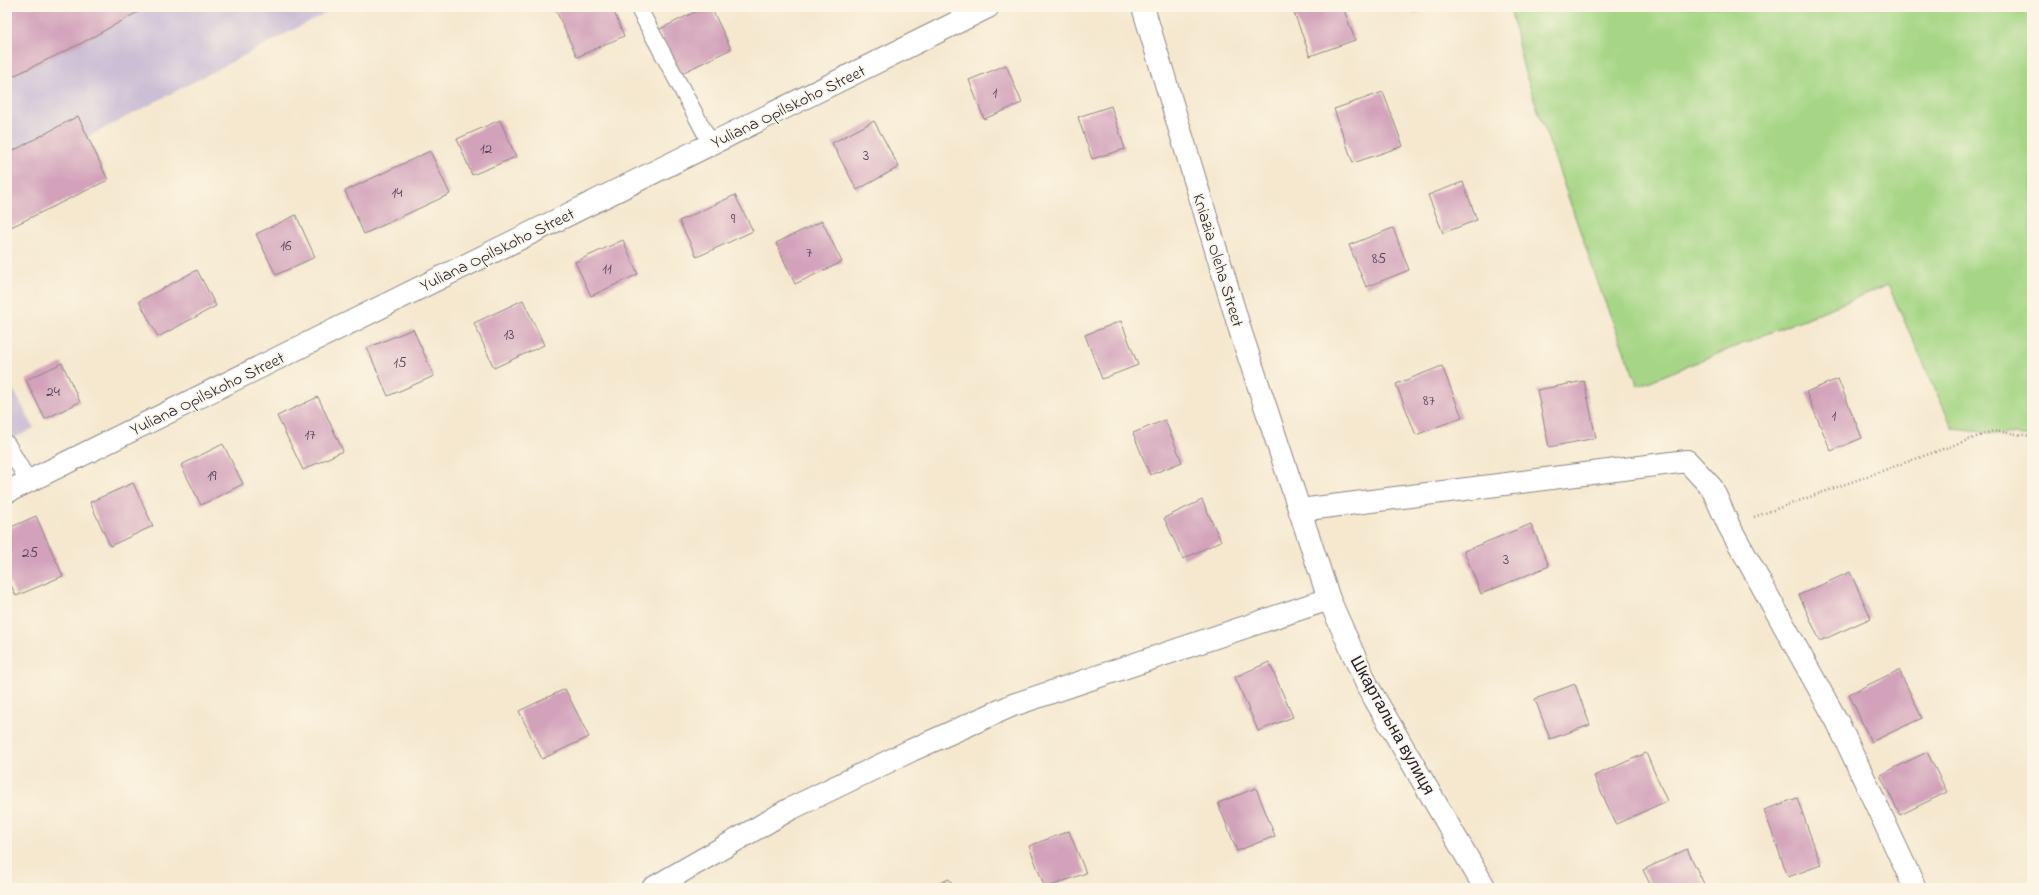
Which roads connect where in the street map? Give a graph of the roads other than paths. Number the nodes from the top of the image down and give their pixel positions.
1 (638, 7) edge
2 (988, 7) edge
3 (1143, 7) edge
4 (711, 144) junction
5 (7, 444) edge
6 (28, 481) junction
7 (7, 492) edge
8 (1300, 510) junction
9 (1329, 599) junction
10 (653, 888) edge
11 (1485, 888) edge
12 (1915, 888) edge

1 - 4 lane
2 - 4 street, Yuliana Opilskoho Street
3 - 8 street, Kniazia Oleha Street
4 - 6 street, Yuliana Opilskoho Street
5 - 6 lane
6 - 7 street, Yuliana Opilskoho Street
8 - 9 street, Шкартальна вулиця
8 - 12 street
9 - 10 street
9 - 11 street, Шкартальна вулиця

